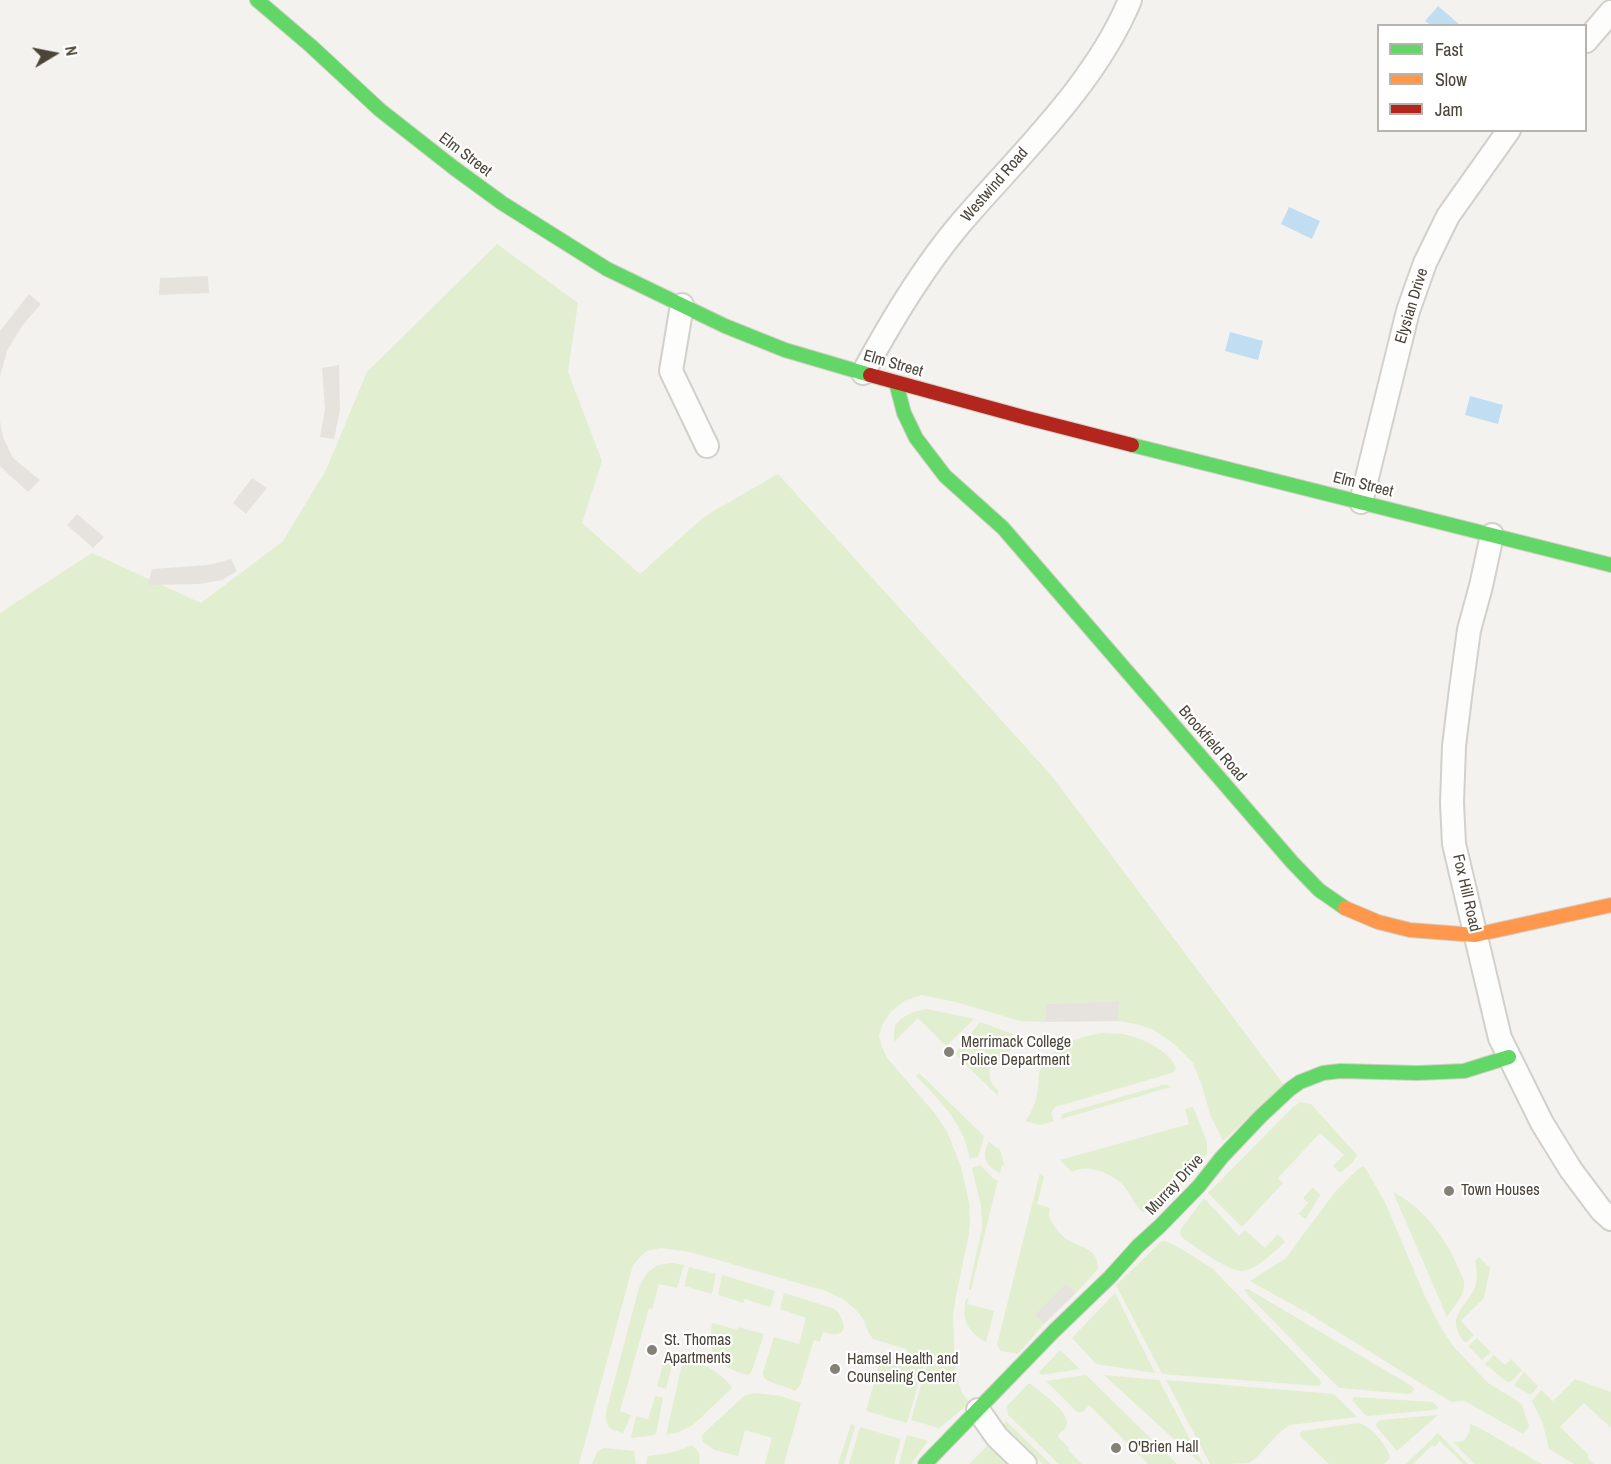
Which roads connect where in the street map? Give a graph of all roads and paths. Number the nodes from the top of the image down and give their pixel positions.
1 (257, 0) edge
2 (1130, 0) edge
3 (1611, 12) edge
4 (1587, 40) edge
5 (1508, 132) edge
6 (682, 306) junction
7 (863, 373) junction
8 (896, 383) junction
9 (707, 446) dead end
10 (1361, 502) junction
11 (1492, 535) junction
12 (1611, 565) edge
13 (1611, 905) edge
14 (1475, 935) junction
15 (1509, 1058) junction
16 (1611, 1219) edge
17 (978, 1410) junction
18 (925, 1464) edge
19 (1025, 1464) edge

1 - 6 street, Elm Street
2 - 7 street, Westwind Road
3 - 4 street
5 - 10 street, Elysian Drive
6 - 7 street, Elm Street
6 - 9 street
7 - 8 street, Elm Street
8 - 10 street, Elm Street
8 - 14 street, Brookfield Road
10 - 11 street, Elm Street
11 - 12 street, Elm Street
11 - 14 street, Fox Hill Road
13 - 14 street, Brookfield Road
14 - 15 street, Fox Hill Road
15 - 16 street, Fox Hill Road
15 - 17 street, Murray Drive
17 - 18 street, Murray Drive
17 - 19 street

